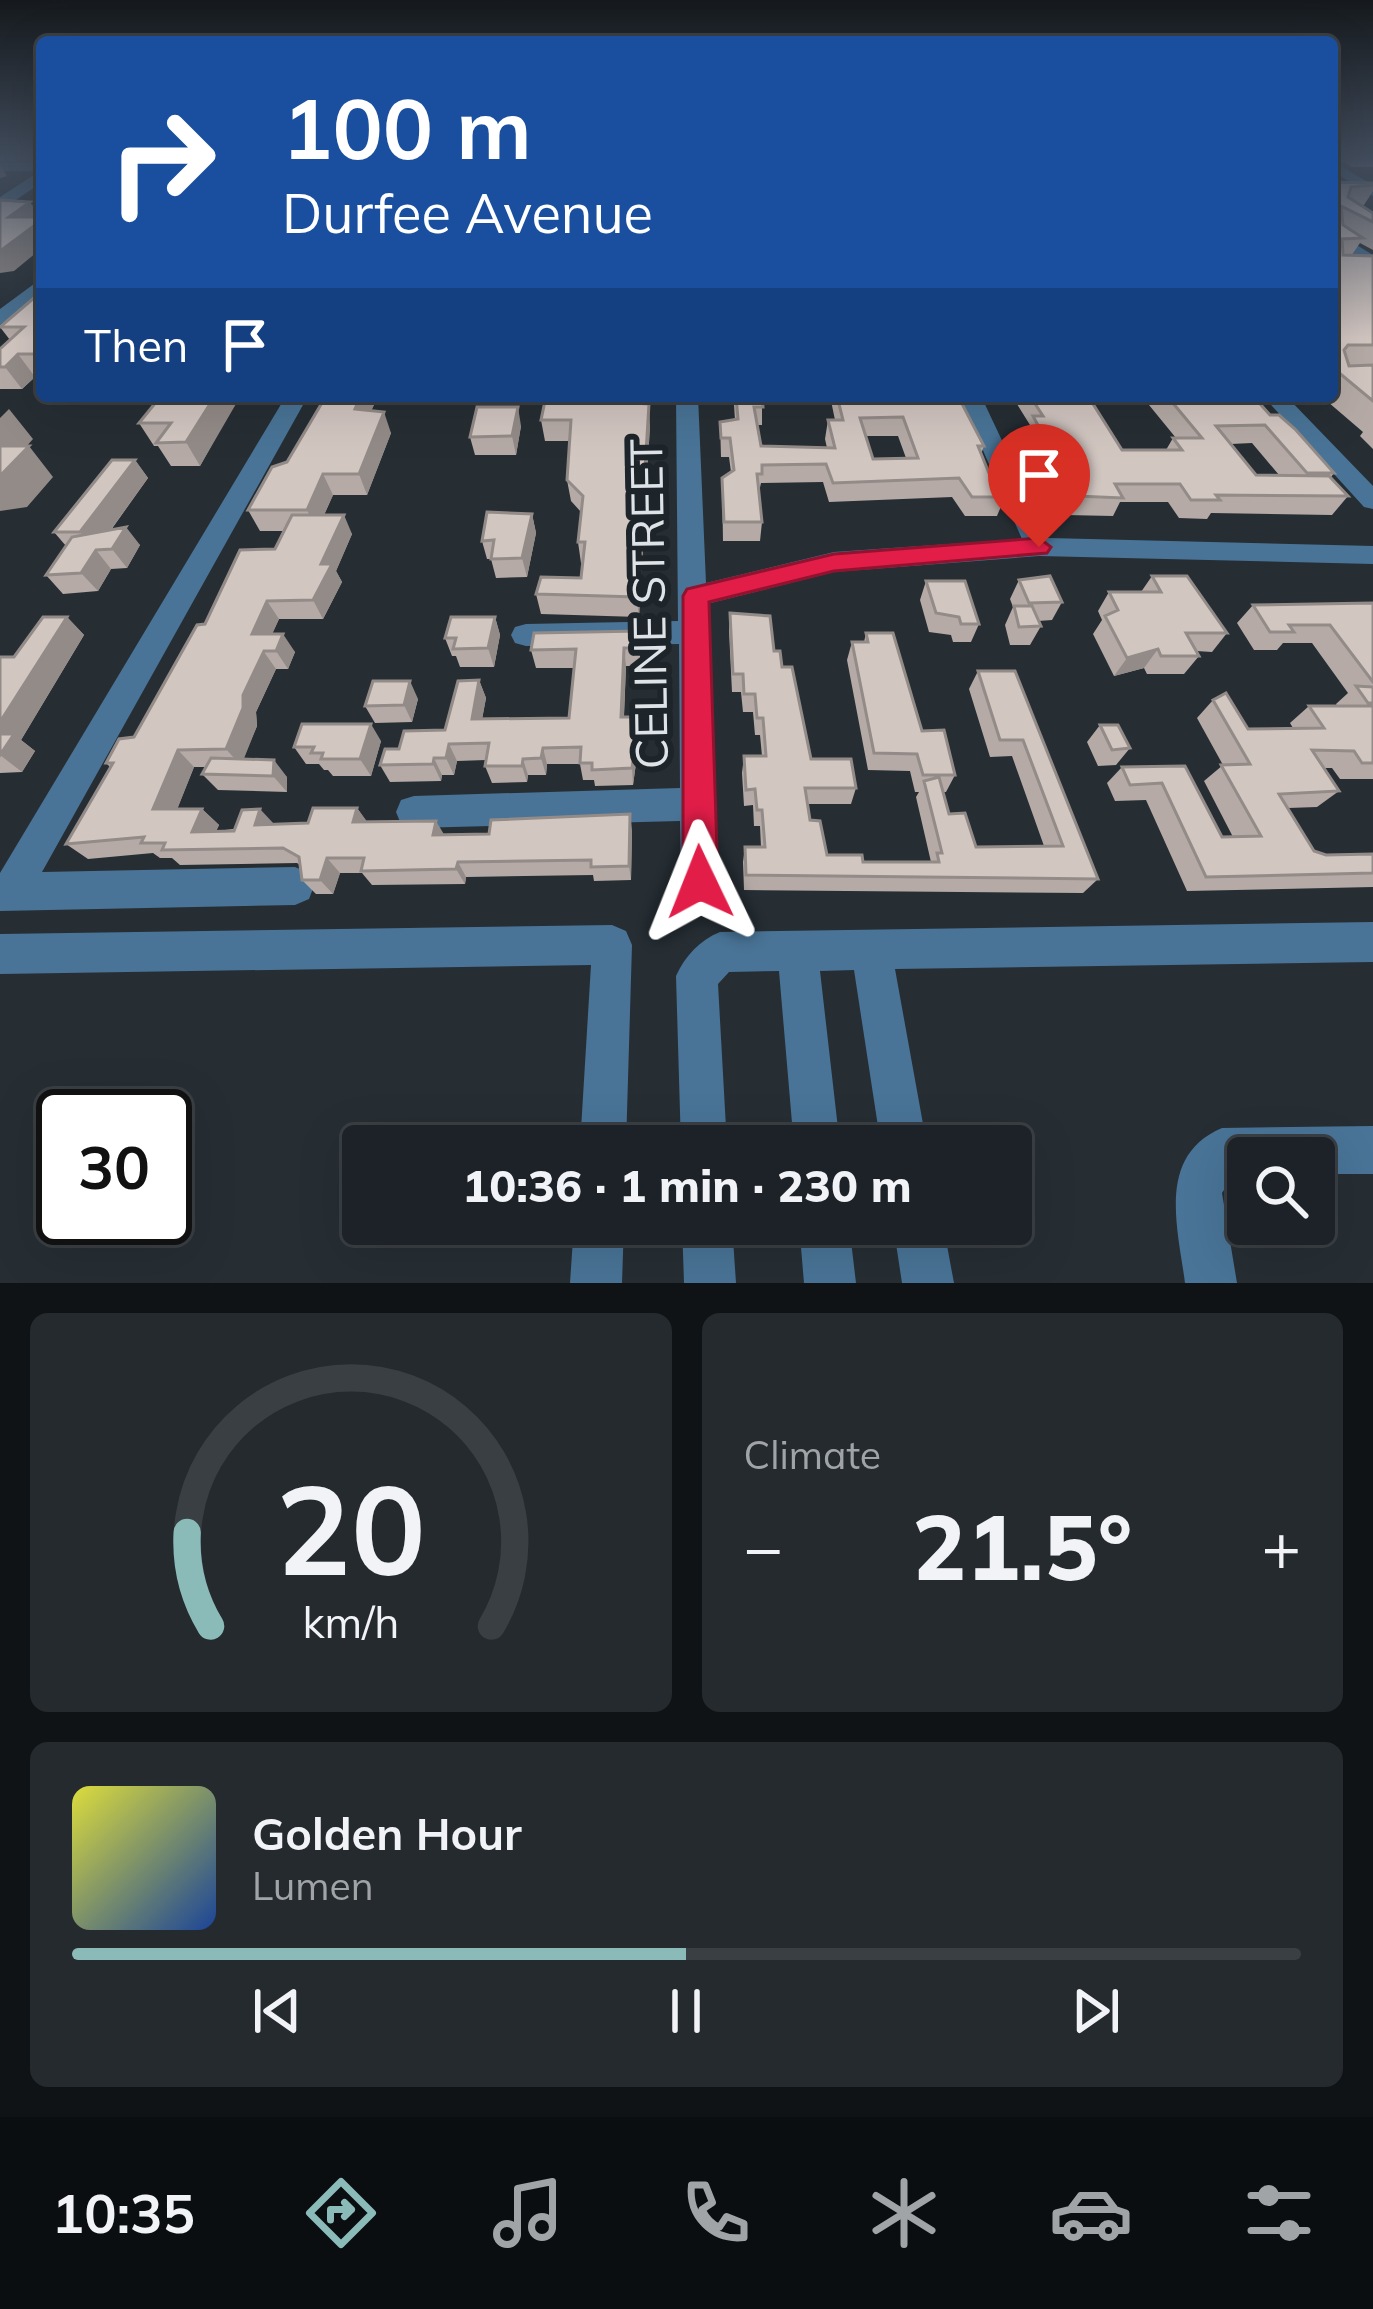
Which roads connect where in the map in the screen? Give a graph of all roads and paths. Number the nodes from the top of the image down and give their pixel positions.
1 (1338, 240) edge
2 (1340, 263) edge
3 (1373, 266) edge
4 (36, 288) edge
5 (0, 319) edge
6 (293, 402) edge
7 (688, 402) edge
8 (973, 402) edge
9 (1280, 402) edge
10 (1373, 501) edge
11 (1039, 547) junction
12 (1373, 555) edge
13 (696, 596) junction
14 (696, 632) junction
15 (526, 634) dead end
16 (698, 804) junction
17 (414, 812) dead end
18 (700, 882) dead end
19 (295, 886) dead end
20 (5, 892) edge
21 (1373, 943) edge
22 (871, 949) junction
23 (797, 950) junction
24 (0, 954) edge
25 (603, 1125) edge
26 (703, 1125) edge
27 (815, 1125) edge
28 (900, 1125) edge
29 (1373, 1150) edge
30 (598, 1245) edge
31 (708, 1245) edge
32 (826, 1245) edge
33 (922, 1245) edge
34 (596, 1283) edge
35 (710, 1283) edge
36 (830, 1283) edge
37 (928, 1283) edge
38 (1210, 1283) edge

1 - 3 street
2 - 3 street
4 - 5 street
6 - 20 street
7 - 13 street, CELINE STREET
8 - 11 street
9 - 10 street
11 - 12 street
11 - 13 street
13 - 14 street, CELINE STREET
14 - 15 street
14 - 16 street, CELINE STREET
16 - 17 street
16 - 18 street, CELINE STREET
19 - 20 street
21 - 22 street
22 - 23 street
22 - 28 street
23 - 26 street
23 - 27 street
24 - 25 street
29 - 38 street
30 - 34 street
31 - 35 street
32 - 36 street
33 - 37 street

